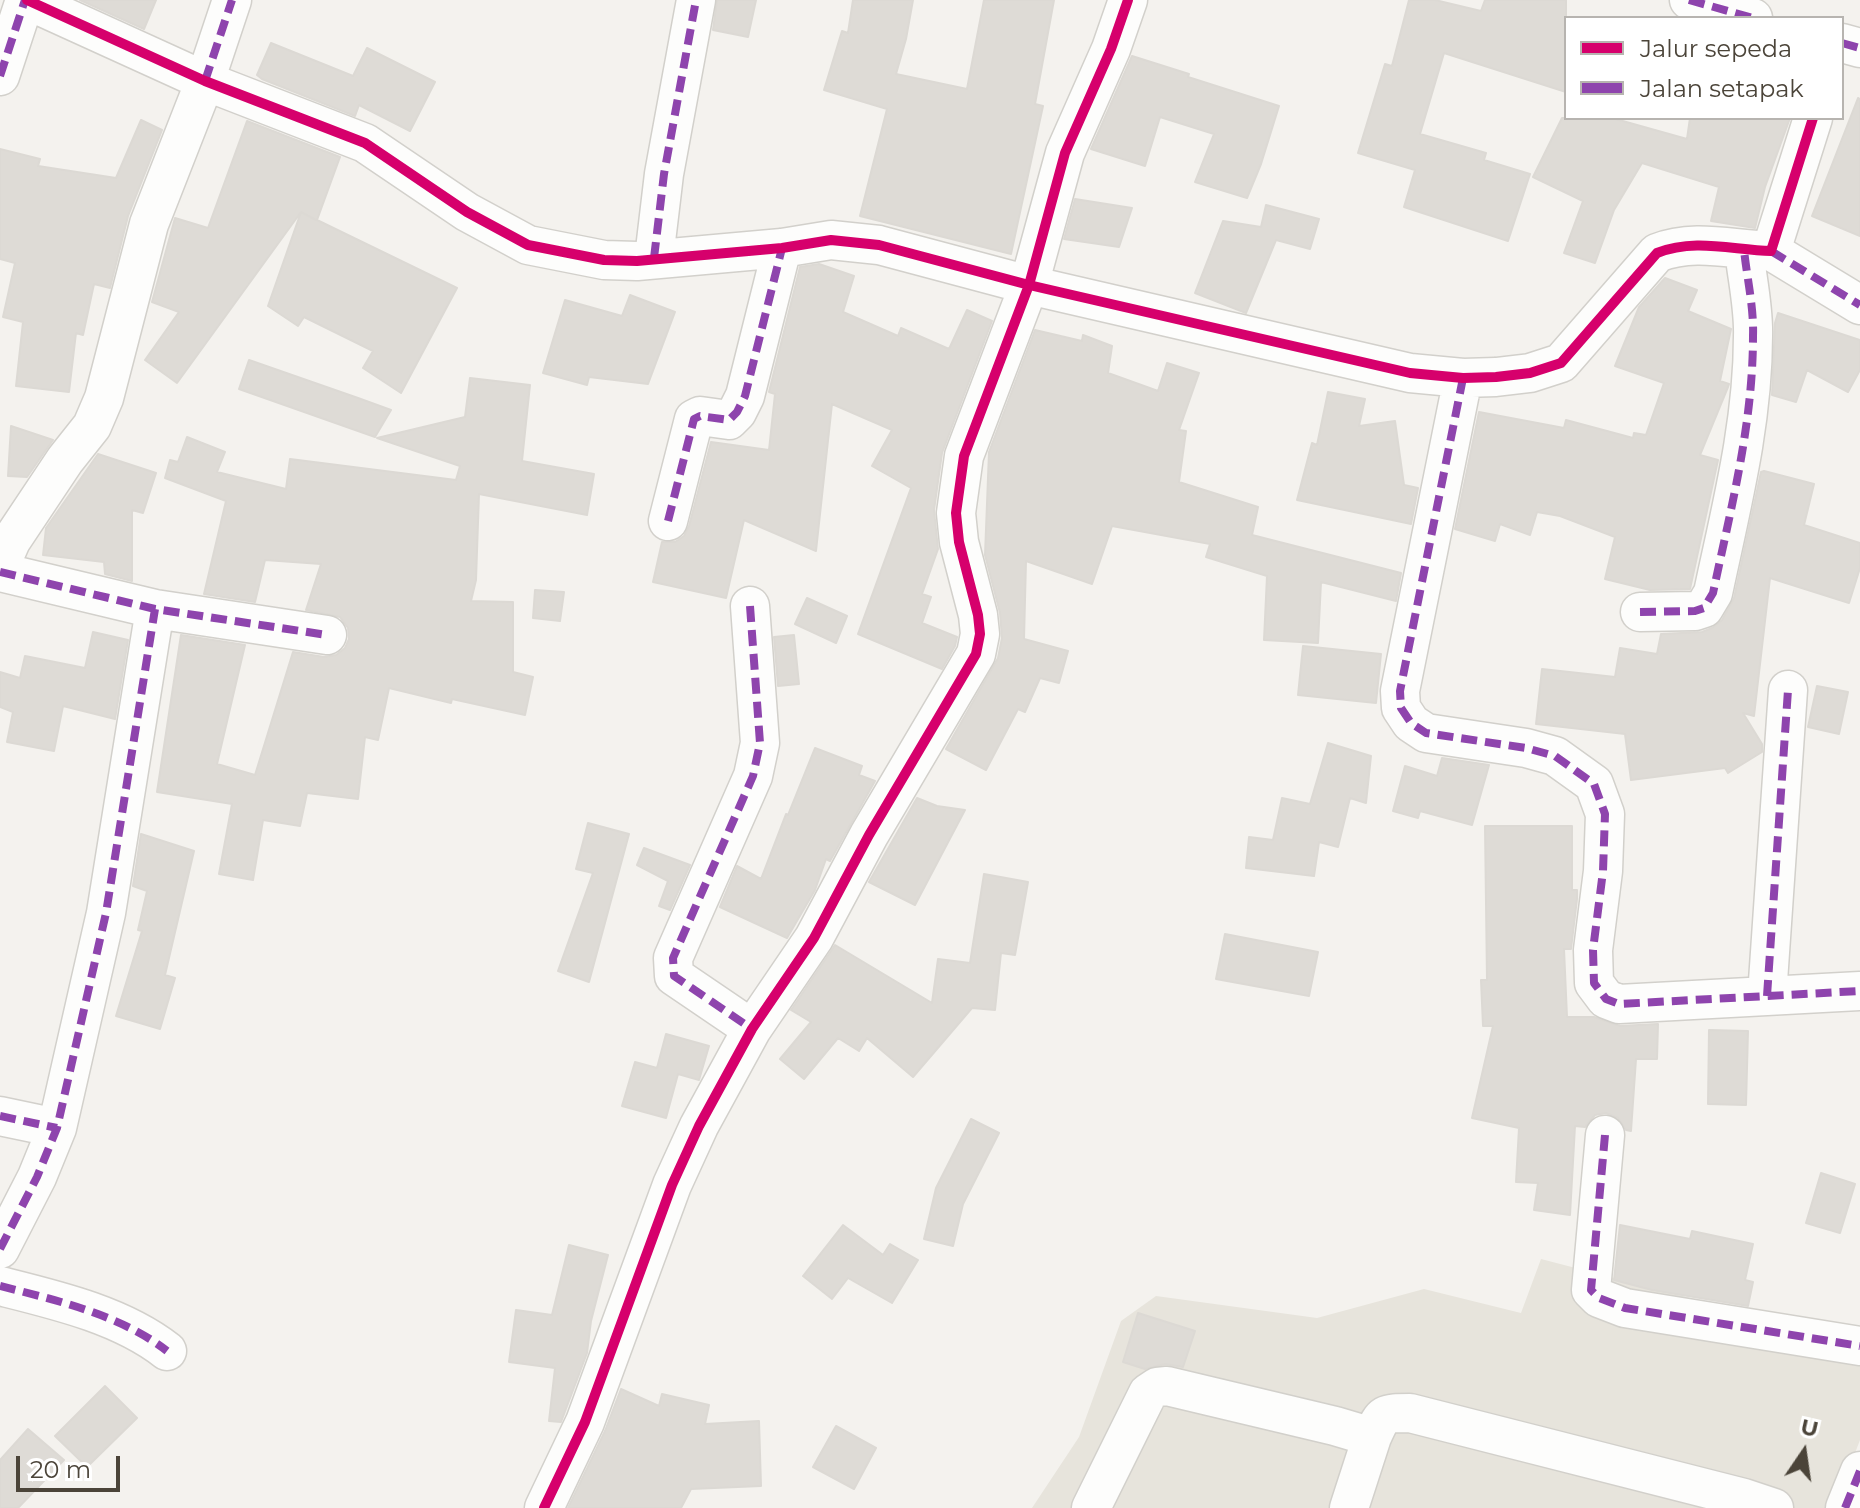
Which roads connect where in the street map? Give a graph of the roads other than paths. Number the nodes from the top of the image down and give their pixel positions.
1 (26, 0) edge
2 (232, 0) edge
3 (696, 0) edge
4 (1128, 0) edge
5 (1689, 0) edge
6 (1746, 16) edge
7 (0, 76) edge
8 (205, 81) junction
9 (1812, 120) edge
10 (782, 248) junction
11 (1757, 251) junction
12 (654, 258) junction
13 (1029, 285) junction
14 (1860, 305) edge
15 (1463, 378) junction
16 (668, 521) dead end
17 (0, 566) edge
18 (0, 572) edge
19 (750, 606) dead end
20 (155, 609) junction
21 (1640, 612) dead end
22 (327, 635) dead end
23 (1788, 690) dead end
24 (1860, 991) edge
25 (1767, 996) junction
26 (752, 1029) junction
27 (0, 1116) edge
28 (57, 1128) junction
29 (1605, 1135) dead end
30 (0, 1249) edge
31 (0, 1286) edge
32 (1860, 1346) edge
33 (167, 1351) dead end
34 (1372, 1437) junction
35 (1860, 1471) edge
36 (544, 1508) edge
37 (1091, 1508) edge
38 (1349, 1508) edge
39 (1774, 1508) edge
40 (1845, 1508) edge

1 - 7 street
1 - 8 street
2 - 8 street
3 - 12 street
4 - 13 street
5 - 6 street
8 - 12 street
8 - 17 street
9 - 11 street
10 - 12 street
10 - 13 street
10 - 16 street
11 - 14 street
11 - 15 street
11 - 21 street
13 - 15 street
13 - 26 street
15 - 25 street
18 - 20 street
19 - 26 street
20 - 22 street
20 - 28 street
23 - 25 street
24 - 25 street
26 - 36 street
27 - 28 street
28 - 30 street
29 - 32 street
31 - 33 street
34 - 37 street
34 - 38 street
34 - 39 street
35 - 40 street

